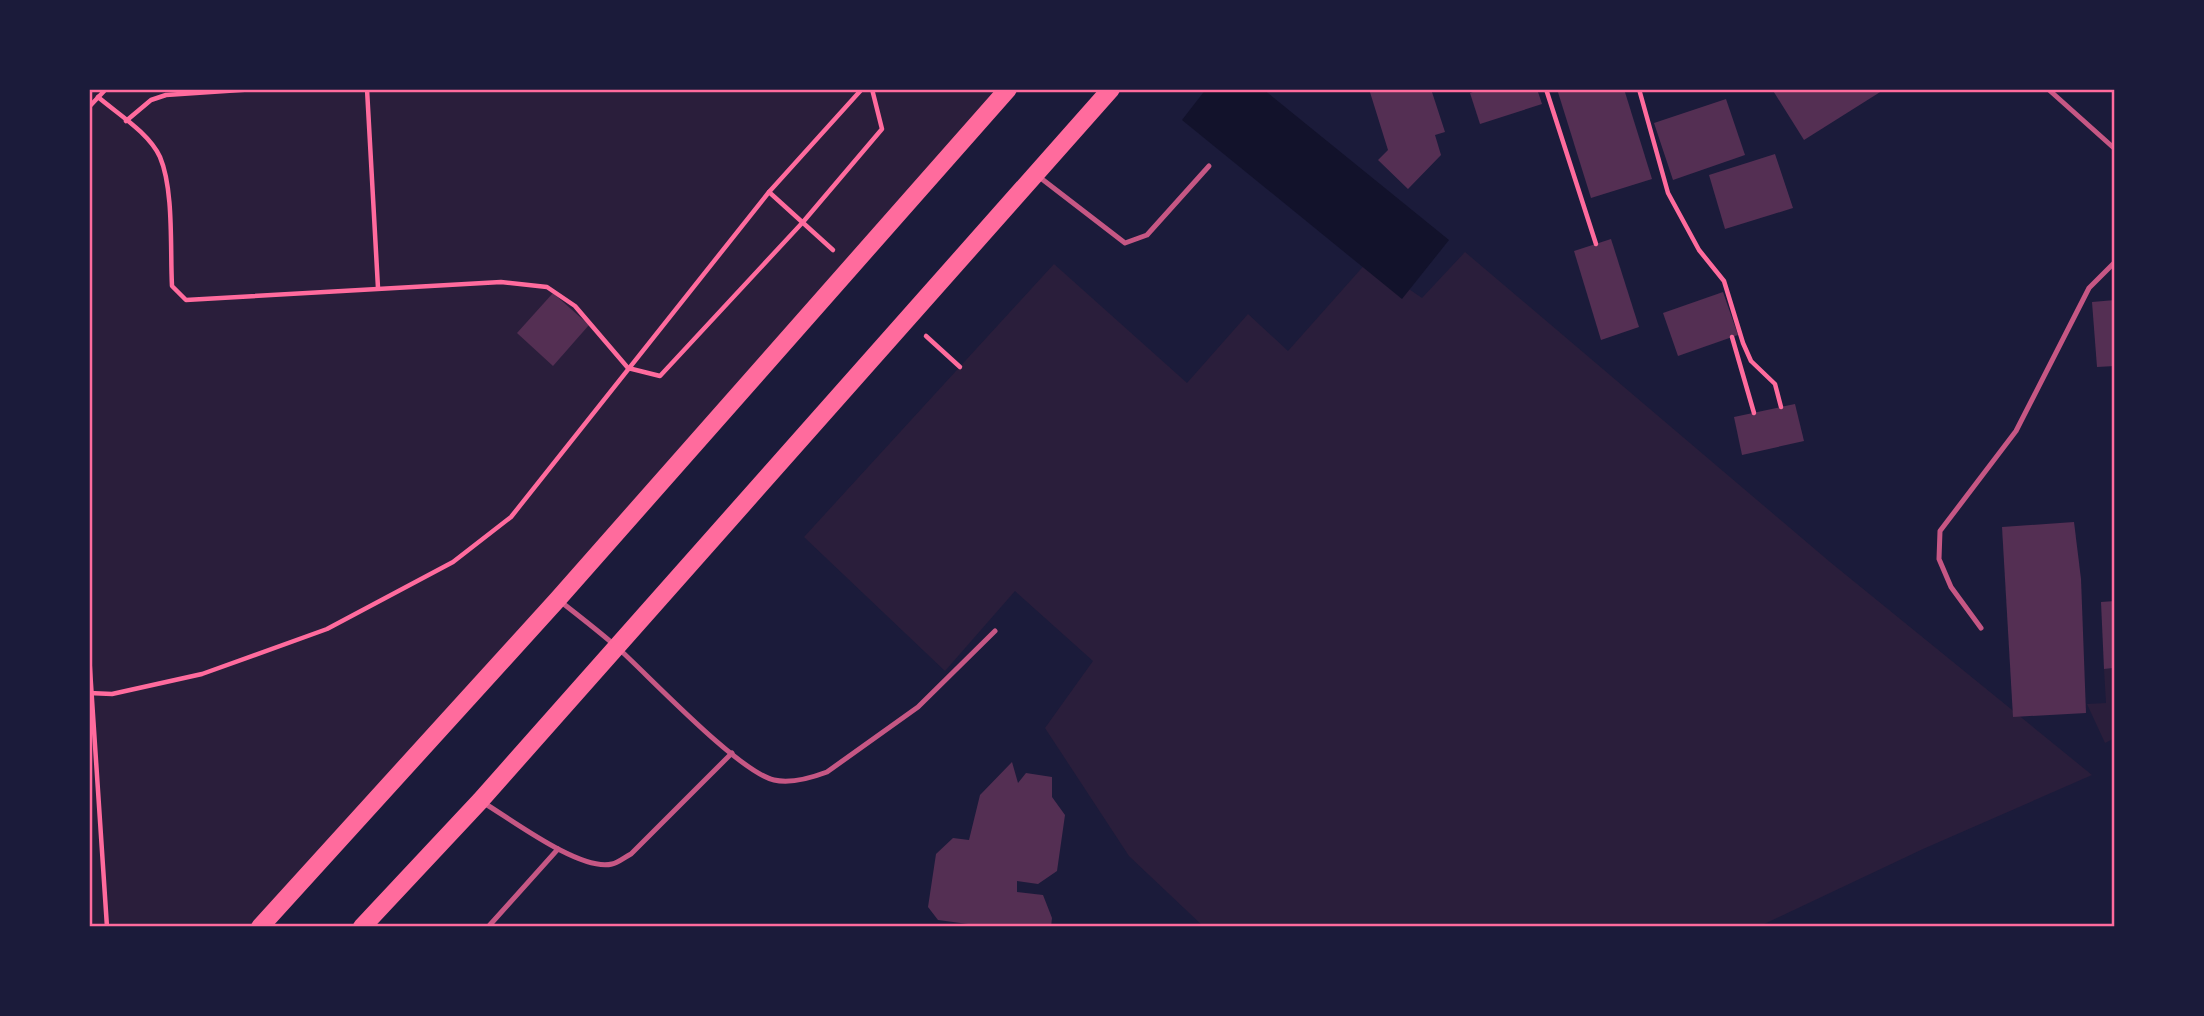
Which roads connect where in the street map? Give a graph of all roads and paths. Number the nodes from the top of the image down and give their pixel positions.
1 (106, 89) edge
2 (257, 89) edge
3 (367, 89) edge
4 (862, 89) edge
5 (872, 89) edge
6 (1008, 89) edge
7 (1111, 89) edge
8 (1546, 89) edge
9 (1639, 89) edge
10 (2048, 89) edge
11 (99, 97) junction
12 (89, 107) edge
13 (126, 121) junction
14 (2115, 149) edge
15 (1209, 166) dead end
16 (1035, 174) junction
17 (769, 192) junction
18 (803, 222) junction
19 (1596, 244) dead end
20 (2115, 262) edge
21 (851, 267) junction
22 (378, 288) junction
23 (907, 319) junction
24 (1732, 337) dead end
25 (960, 367) dead end
26 (628, 368) junction
27 (1781, 407) dead end
28 (1754, 413) dead end
29 (558, 599) junction
30 (1981, 628) dead end
31 (995, 631) dead end
32 (617, 648) junction
33 (89, 654) edge
34 (91, 694) edge
35 (732, 753) junction
36 (480, 801) junction
37 (558, 849) junction
38 (107, 927) edge
39 (260, 927) edge
40 (362, 927) edge
41 (488, 927) edge

1 - 11 path
2 - 13 path
3 - 22 path
4 - 17 path
5 - 18 path
6 - 21 main road
7 - 16 main road
8 - 19 path
9 - 27 path
10 - 14 lane
11 - 12 path
11 - 13 path
13 - 22 path
15 - 16 lane
16 - 23 main road
17 - 18 path
17 - 26 path
18 - 21 path
18 - 26 path
20 - 30 lane
21 - 29 main road
22 - 26 path
23 - 25 path
23 - 32 main road
24 - 28 path
26 - 34 path
29 - 32 lane
29 - 39 main road
31 - 35 lane
32 - 35 lane
32 - 36 main road
33 - 34 path
34 - 38 path
35 - 37 lane
36 - 37 lane
36 - 40 main road
37 - 41 lane

